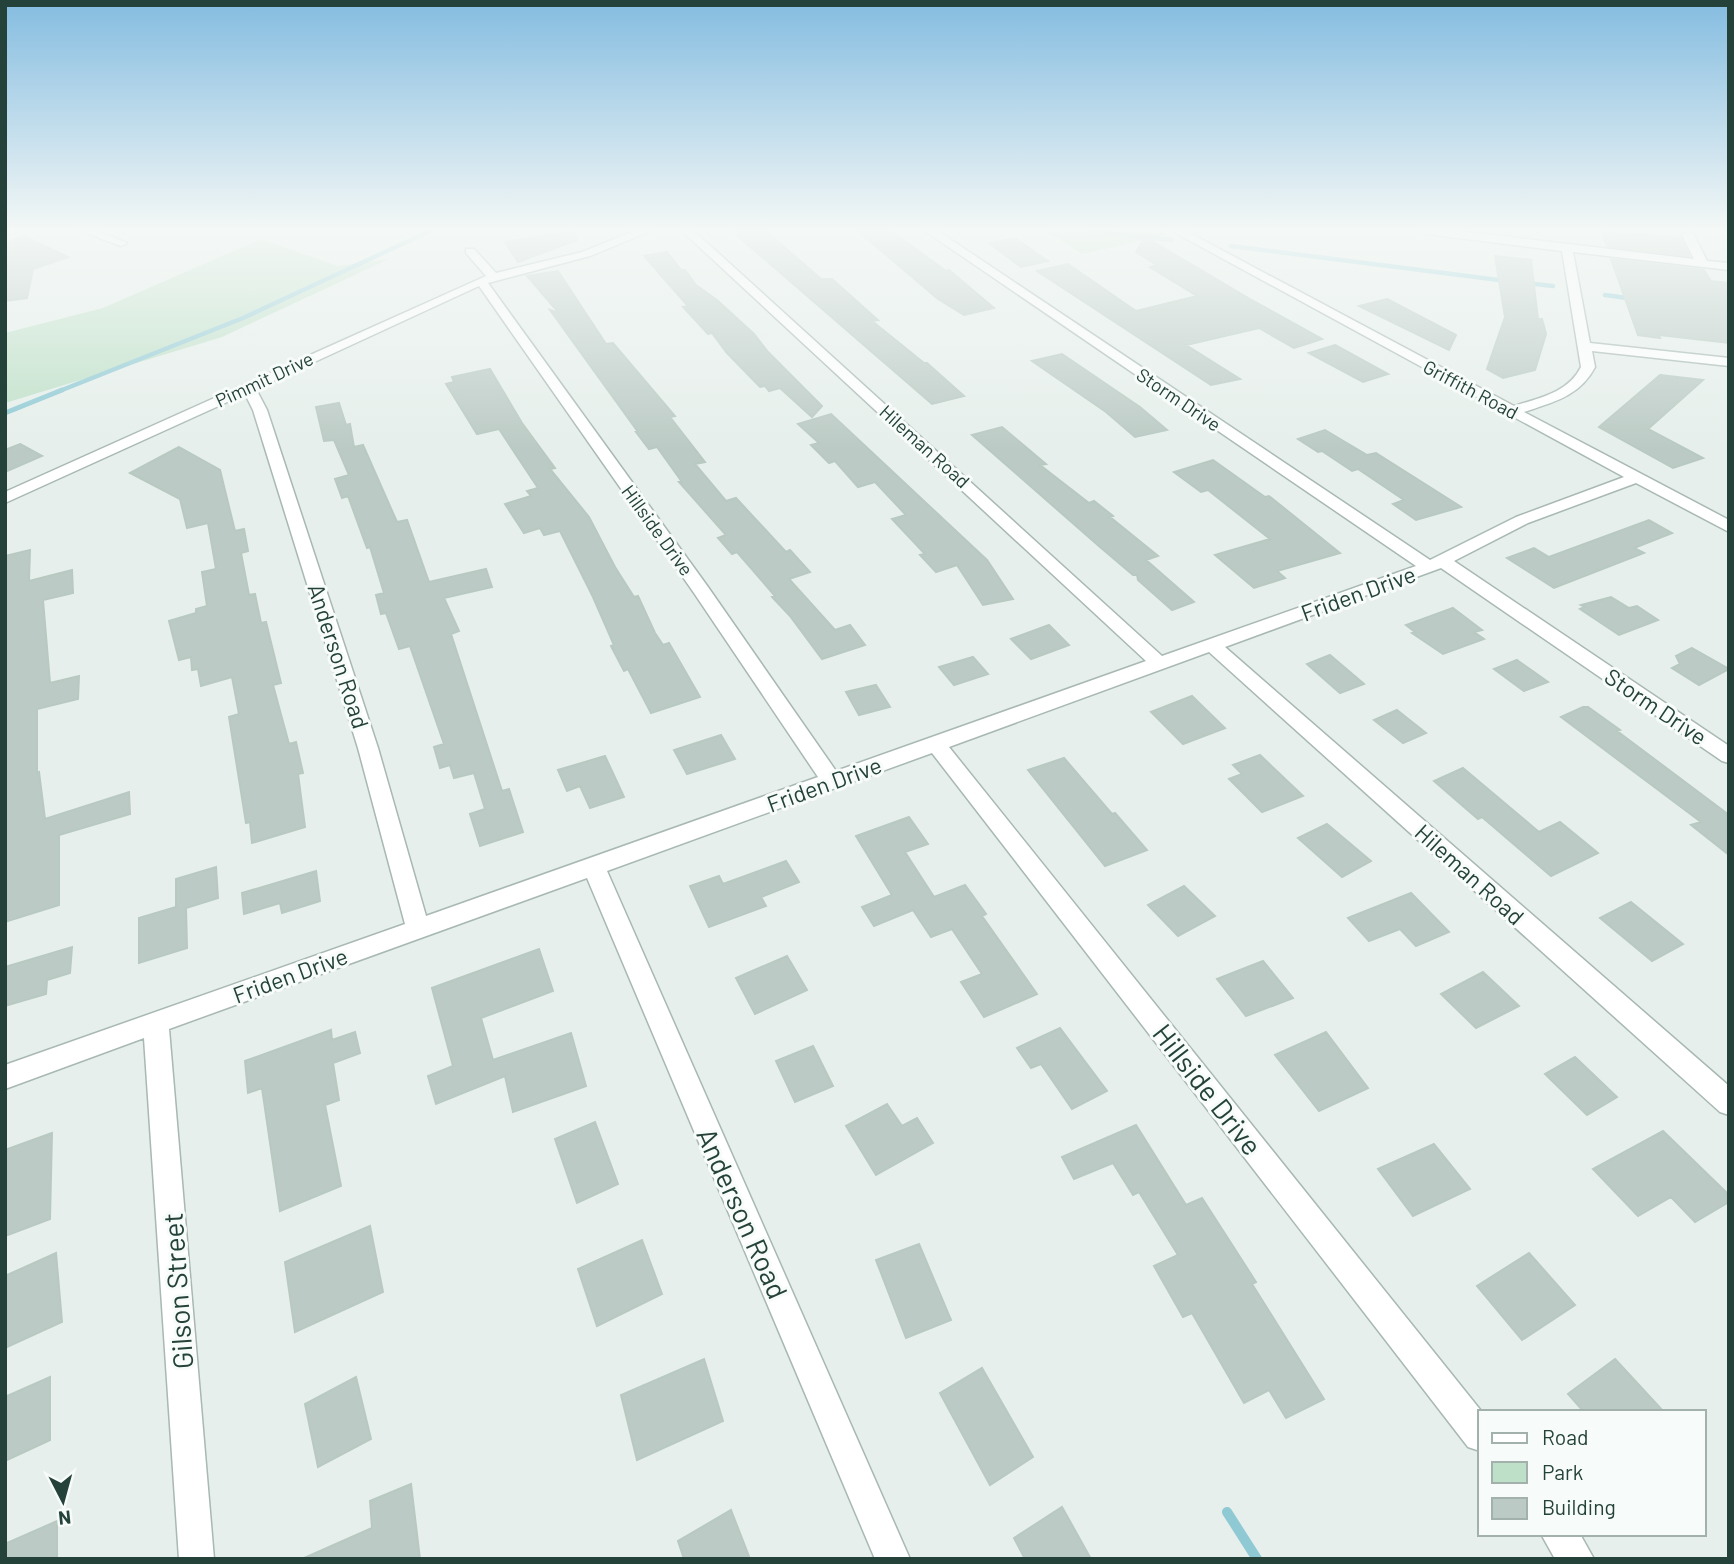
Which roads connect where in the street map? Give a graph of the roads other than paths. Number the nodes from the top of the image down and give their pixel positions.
1 (432, 304) edge
2 (504, 304) edge
3 (767, 304) edge
4 (1040, 304) edge
5 (1308, 304) edge
6 (1578, 304) edge
7 (1587, 347) junction
8 (1729, 362) edge
9 (248, 387) junction
10 (1512, 411) junction
11 (1636, 478) junction
12 (5, 498) edge
13 (1729, 527) edge
14 (1436, 564) junction
15 (1212, 645) junction
16 (1160, 664) junction
17 (936, 744) junction
18 (1729, 756) edge
19 (832, 781) junction
20 (594, 866) junction
21 (418, 929) junction
22 (156, 1023) junction
23 (5, 1077) edge
24 (1729, 1103) edge
25 (1478, 1432) edge
26 (1560, 1536) edge
27 (197, 1559) edge
28 (893, 1559) edge
29 (1577, 1559) edge

1 - 9 street, Pimmit Drive
2 - 19 street, Hillside Drive
3 - 16 street, Hileman Road
4 - 14 street, Storm Drive
5 - 10 street, Griffith Road
6 - 7 street
7 - 8 street
7 - 10 street
9 - 12 street, Pimmit Drive
9 - 21 street, Anderson Road
10 - 11 street, Griffith Road
11 - 13 street, Griffith Road
11 - 14 street, Friden Drive
14 - 15 street, Friden Drive
14 - 18 street, Storm Drive
15 - 16 street, Friden Drive
15 - 24 street, Hileman Road
16 - 17 street, Friden Drive
17 - 19 street, Friden Drive
17 - 25 street, Hillside Drive
19 - 20 street, Friden Drive
20 - 21 street, Friden Drive
20 - 28 street, Anderson Road
21 - 22 street, Friden Drive
22 - 23 street, Friden Drive
22 - 27 street, Gilson Street
26 - 29 street

